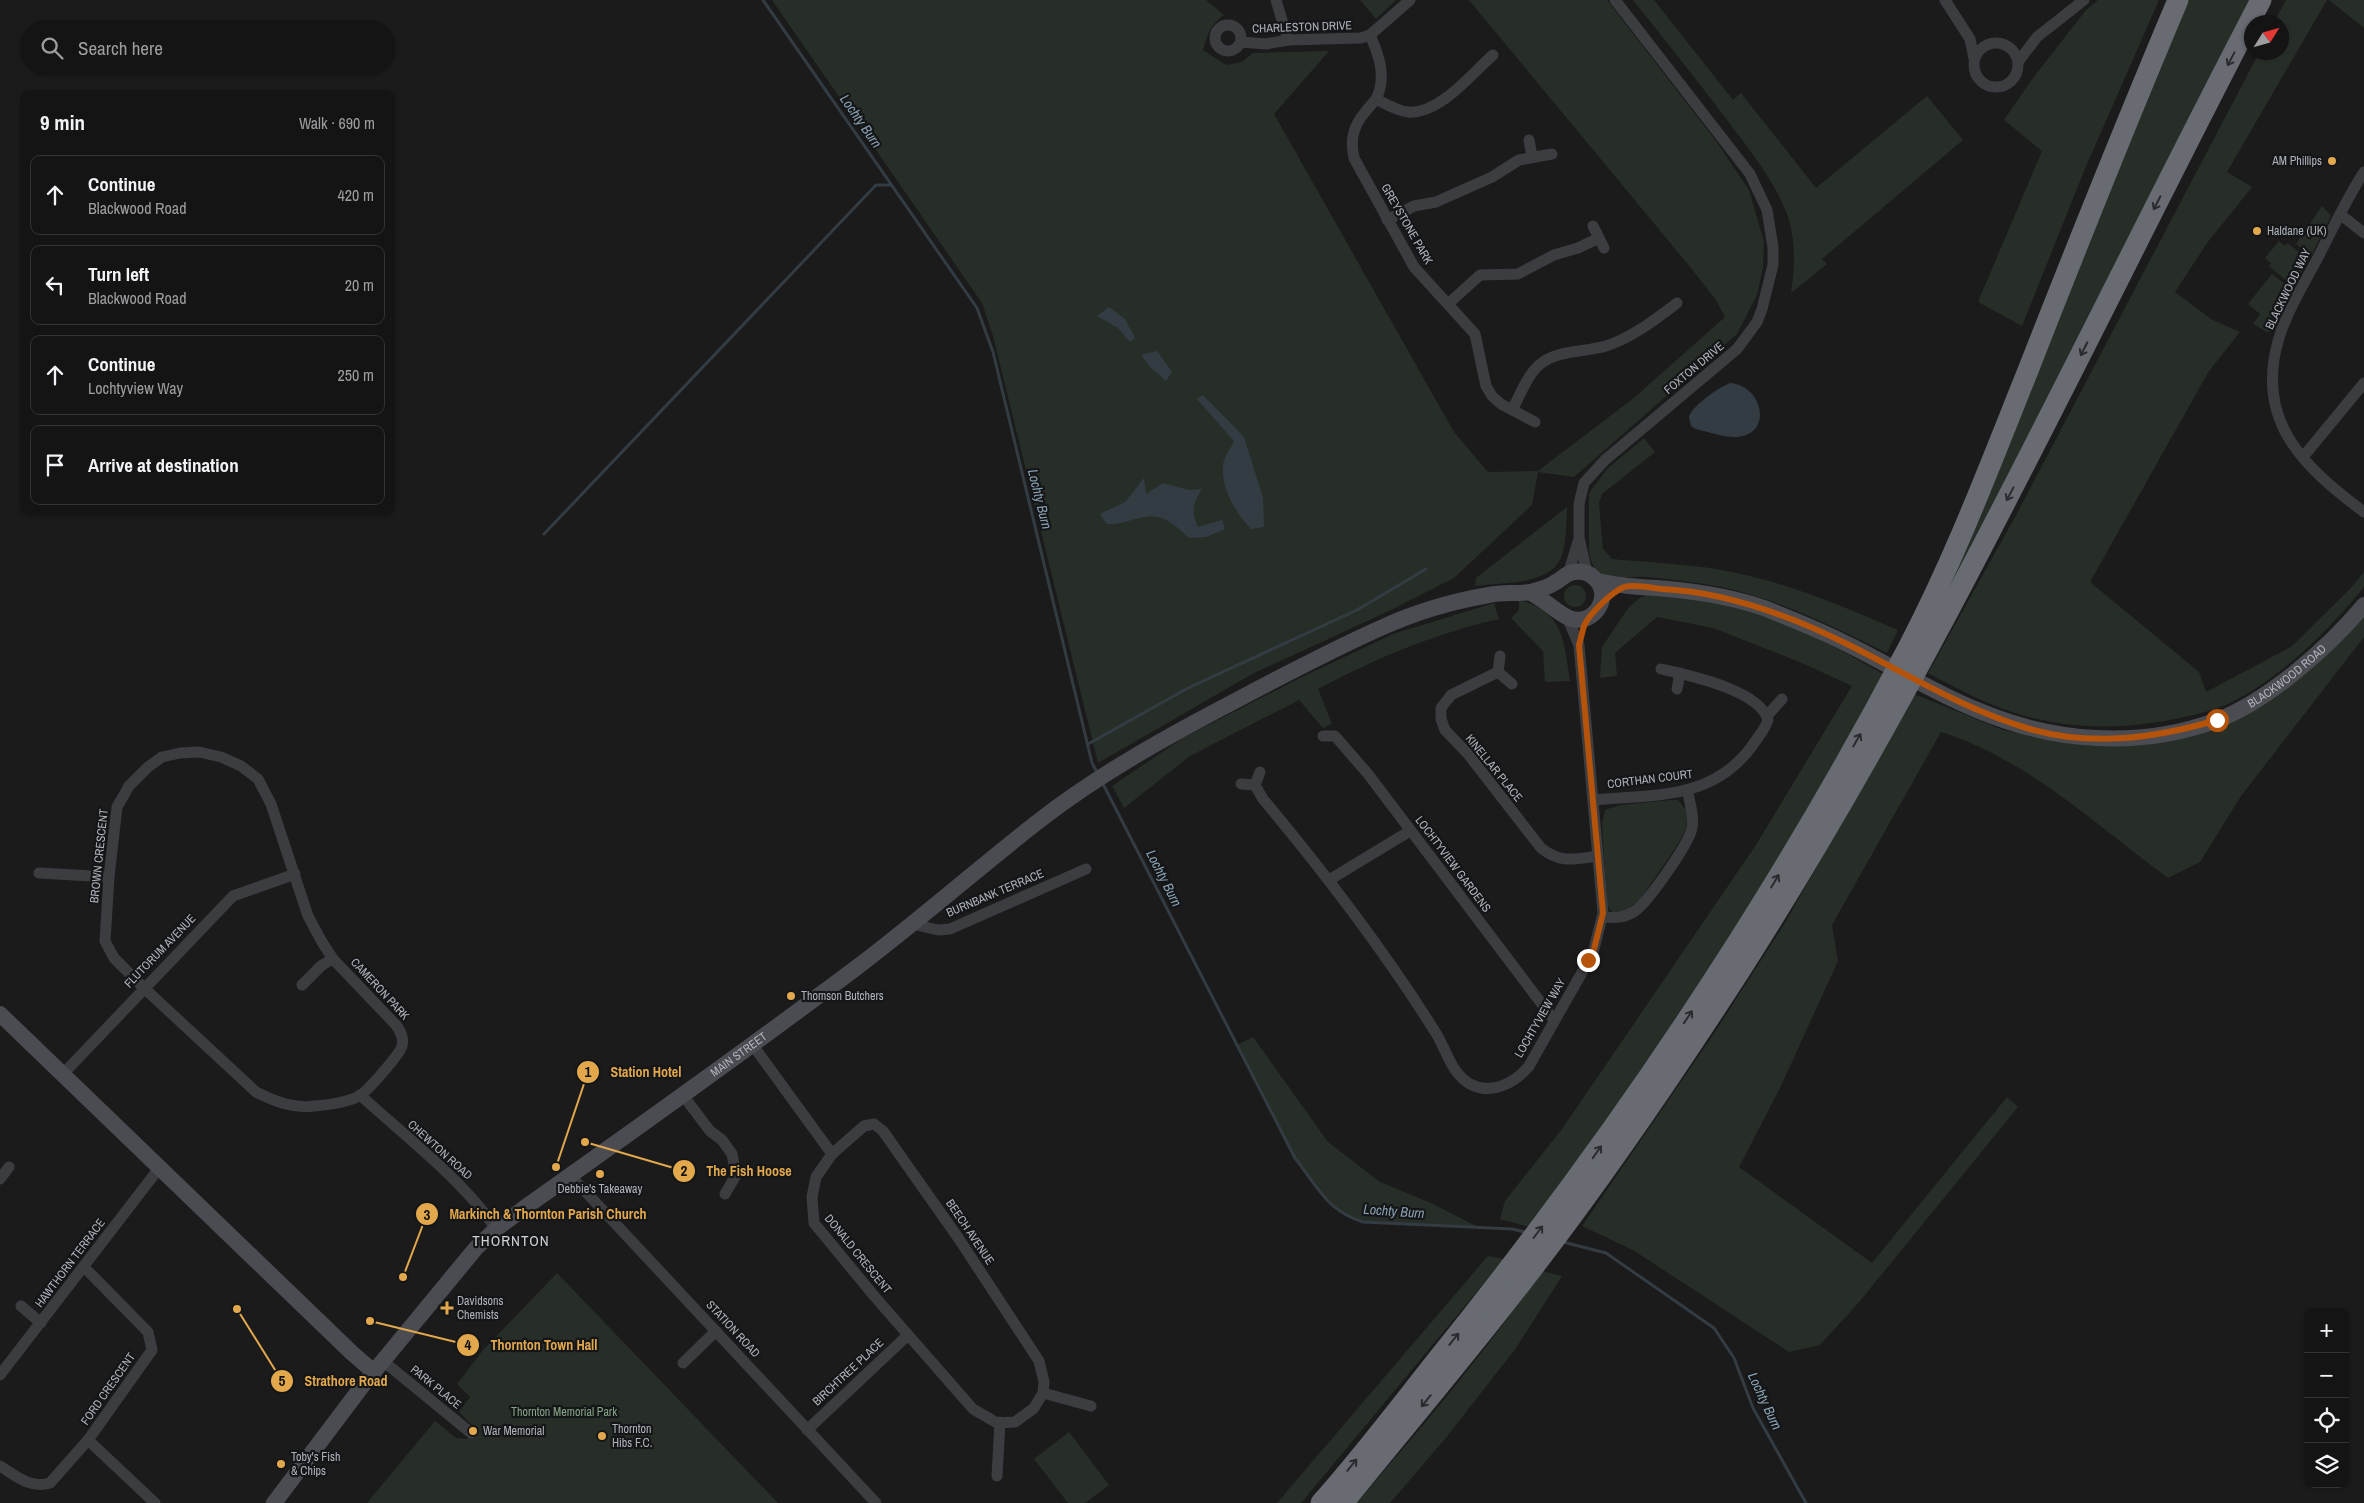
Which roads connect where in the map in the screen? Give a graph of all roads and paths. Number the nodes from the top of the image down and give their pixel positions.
1 (1276, 0) edge
2 (1410, 0) edge
3 (1615, 0) edge
4 (1944, 0) edge
5 (2084, 0) edge
6 (2178, 0) edge
7 (2261, 0) edge
8 (1961, 23) junction
9 (1370, 35) junction
10 (2037, 37) junction
11 (1288, 40) junction
12 (1241, 42) dead end
13 (1991, 43) junction
14 (2008, 46) junction
15 (1493, 55) dead end
16 (1974, 59) junction
17 (2018, 62) junction
18 (1376, 99) junction
19 (1530, 140) dead end
20 (1552, 154) dead end
21 (1532, 156) junction
22 (2364, 172) edge
23 (2341, 215) junction
24 (1387, 220) junction
25 (1592, 226) dead end
26 (2364, 233) edge
27 (1677, 303) dead end
28 (1448, 304) junction
29 (2364, 384) edge
30 (1512, 410) junction
31 (1534, 422) dead end
32 (2303, 457) junction
33 (2364, 512) edge
34 (1578, 538) junction
35 (1564, 577) junction
36 (1592, 577) junction
37 (1626, 586) junction
38 (1529, 592) junction
39 (2364, 605) edge
40 (1595, 612) junction
41 (1563, 614) junction
42 (1579, 645) junction
43 (1500, 656) dead end
44 (1661, 669) dead end
45 (1498, 672) junction
46 (1680, 673) junction
47 (1512, 684) dead end
48 (1677, 689) dead end
49 (1782, 700) dead end
50 (1767, 716) junction
51 (1341, 726) dead end
52 (1323, 736) dead end
53 (1335, 736) junction
54 (1260, 772) dead end
55 (1240, 784) dead end
56 (1255, 785) junction
57 (1687, 790) junction
58 (1593, 800) junction
59 (1410, 831) junction
60 (1598, 856) junction
61 (1086, 869) dead end
62 (39, 873) dead end
63 (295, 874) junction
64 (109, 877) junction
65 (1329, 880) junction
66 (1602, 917) junction
67 (912, 924) junction
68 (333, 959) junction
69 (302, 985) dead end
70 (144, 988) junction
71 (0, 1014) edge
72 (1554, 1020) junction
73 (752, 1044) junction
74 (63, 1074) junction
75 (682, 1094) junction
76 (360, 1096) junction
77 (832, 1154) junction
78 (9, 1167) dead end
79 (160, 1167) junction
80 (570, 1175) junction
81 (0, 1179) edge
82 (725, 1194) dead end
83 (1575, 1197) junction
84 (496, 1229) junction
85 (84, 1267) junction
86 (1516, 1276) junction
87 (21, 1306) dead end
88 (41, 1324) junction
89 (716, 1331) junction
90 (908, 1334) junction
91 (682, 1363) dead end
92 (378, 1367) junction
93 (0, 1375) edge
94 (1043, 1393) junction
95 (1091, 1406) dead end
96 (1000, 1422) junction
97 (807, 1430) junction
98 (471, 1433) dead end
99 (88, 1440) junction
100 (0, 1466) edge
101 (997, 1476) dead end
102 (155, 1503) edge
103 (274, 1503) edge
104 (876, 1503) edge
105 (1322, 1503) edge
106 (1343, 1503) edge

1 - 11 street
2 - 9 street, CHARLESTON DRIVE
3 - 34 street, FOXTON DRIVE
4 - 8 street
5 - 10 street
83 -> 6 highway
7 -> 83 highway
8 - 13 street
8 - 16 street
9 - 11 street, CHARLESTON DRIVE
9 - 18 street, GREYSTONE PARK
10 - 14 street
10 - 17 street
11 - 12 street, CHARLESTON DRIVE
13 - 14 street
13 - 16 street
14 - 17 street
15 - 18 street
16 - 17 street
18 - 24 street, GREYSTONE PARK
19 - 21 street
20 - 21 street
21 - 24 street
22 - 23 street, BLACKWOOD WAY
23 - 26 street
23 - 32 street, BLACKWOOD WAY
24 - 28 street, GREYSTONE PARK
25 - 28 street
27 - 30 street
28 - 30 street, GREYSTONE PARK
29 - 32 street
30 - 31 street, GREYSTONE PARK
32 - 33 street, BLACKWOOD WAY
34 - 35 street, FOXTON DRIVE
34 - 36 street, FOXTON DRIVE
35 - 36 main road
35 - 38 main road, MAIN STREET
35 - 41 main road
36 - 37 main road, BLACKWOOD ROAD
36 - 40 main road
37 - 39 main road, BLACKWOOD ROAD
37 - 40 main road
38 - 41 main road
38 - 67 main road, MAIN STREET
40 - 41 main road
40 - 42 street, LOCHTYVIEW WAY
41 - 42 street, LOCHTYVIEW WAY
42 - 58 street, LOCHTYVIEW WAY
43 - 45 street
44 - 46 street
45 - 47 street
45 - 60 street, KINELLAR PLACE
46 - 48 street
46 - 50 street
49 - 50 street, CORTHAN COURT
50 - 57 street, CORTHAN COURT
51 - 53 street
52 - 53 street
53 - 59 street, LOCHTYVIEW GARDENS
54 - 56 street
55 - 56 street
56 - 65 street, LOCHTYVIEW WAY
57 - 58 street, CORTHAN COURT
57 - 66 street
58 - 60 street, LOCHTYVIEW WAY
59 - 65 street
59 - 72 street, LOCHTYVIEW GARDENS
60 - 66 street, LOCHTYVIEW WAY
61 - 67 street, BURNBANK TERRACE
62 - 64 street
63 - 64 street, BROWN CRESCENT
63 - 68 street, CAMERON PARK
63 - 70 street, FLUTORUM AVENUE
64 - 70 street, BROWN CRESCENT
65 - 72 street, LOCHTYVIEW WAY
66 - 72 street, LOCHTYVIEW WAY
67 - 73 main road, MAIN STREET
68 - 69 street
68 - 76 street, CAMERON PARK
70 - 74 street, FLUTORUM AVENUE
70 - 76 street
71 - 74 main road
73 - 75 main road, MAIN STREET
73 - 77 street
74 - 79 main road
75 - 80 main road, MAIN STREET
75 - 82 street
76 - 84 street, CHEWTON ROAD
77 - 90 street, DONALD CRESCENT
77 - 94 street, BEECH AVENUE
78 - 81 street
79 - 85 street, HAWTHORN TERRACE
79 - 92 main road
80 - 84 main road, MAIN STREET
80 - 89 street, STATION ROAD
83 - 86 highway
84 - 92 main road, MAIN STREET
85 - 88 street, HAWTHORN TERRACE
85 - 99 street, FORD CRESCENT
105 -> 86 highway
86 -> 106 highway
87 - 88 street
88 - 93 street, HAWTHORN TERRACE
89 - 91 street
89 - 97 street, STATION ROAD
90 - 96 street, DONALD CRESCENT
90 - 97 street, BIRCHTREE PLACE
92 - 98 street, PARK PLACE
92 - 103 main road, MAIN STREET
94 - 95 street
94 - 96 street
96 - 101 street
97 - 104 street, STATION ROAD
99 - 100 street, FORD CRESCENT
99 - 102 street

